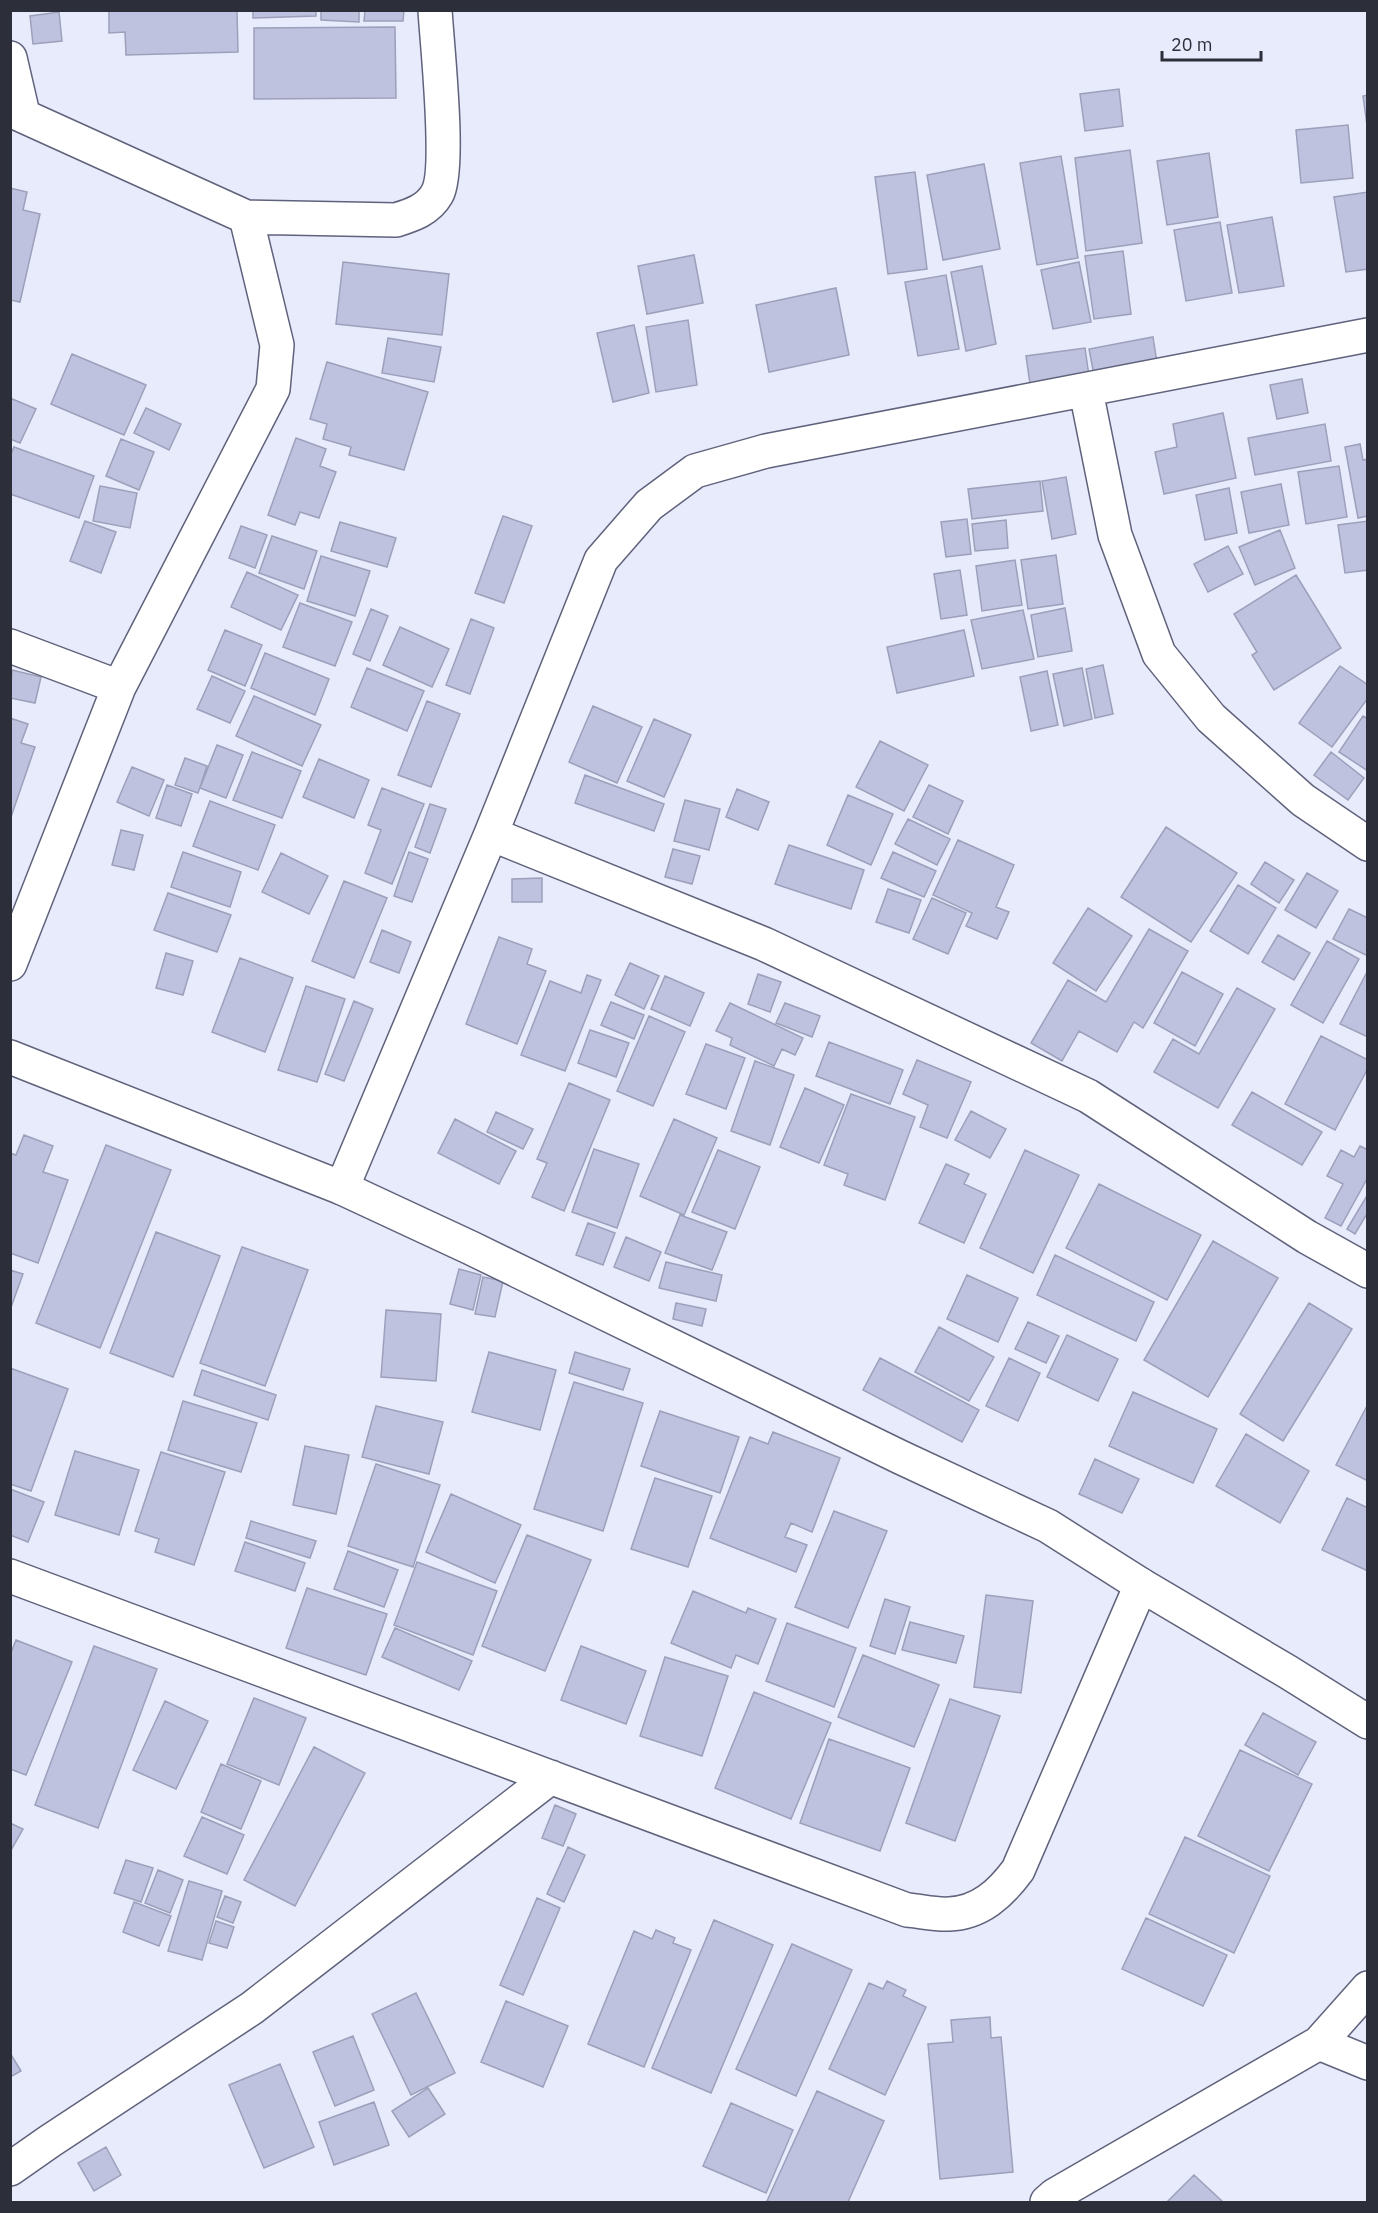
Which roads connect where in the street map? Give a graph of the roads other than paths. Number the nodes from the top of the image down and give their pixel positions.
1 (435, 10) edge
2 (10, 58) edge
3 (17, 112) edge
4 (246, 217) junction
5 (1368, 335) edge
6 (1086, 391) junction
7 (10, 646) edge
8 (119, 687) junction
9 (491, 834) junction
10 (1368, 844) edge
11 (10, 964) edge
12 (10, 1057) edge
13 (342, 1188) junction
14 (1368, 1271) edge
15 (10, 1576) edge
16 (1142, 1586) junction
17 (1368, 1722) edge
18 (551, 1777) junction
19 (1368, 1988) edge
20 (1320, 2043) junction
21 (1368, 2063) edge
22 (10, 2169) edge
23 (1047, 2202) edge

1 - 4 street
2 - 3 street
3 - 4 street
4 - 8 street
5 - 6 street
6 - 9 street
6 - 10 street
7 - 8 street
8 - 11 street
9 - 13 street
9 - 14 street
12 - 13 street
13 - 16 street
15 - 18 street
16 - 17 street
16 - 18 street
18 - 22 street
19 - 20 street
20 - 21 street
20 - 23 street

